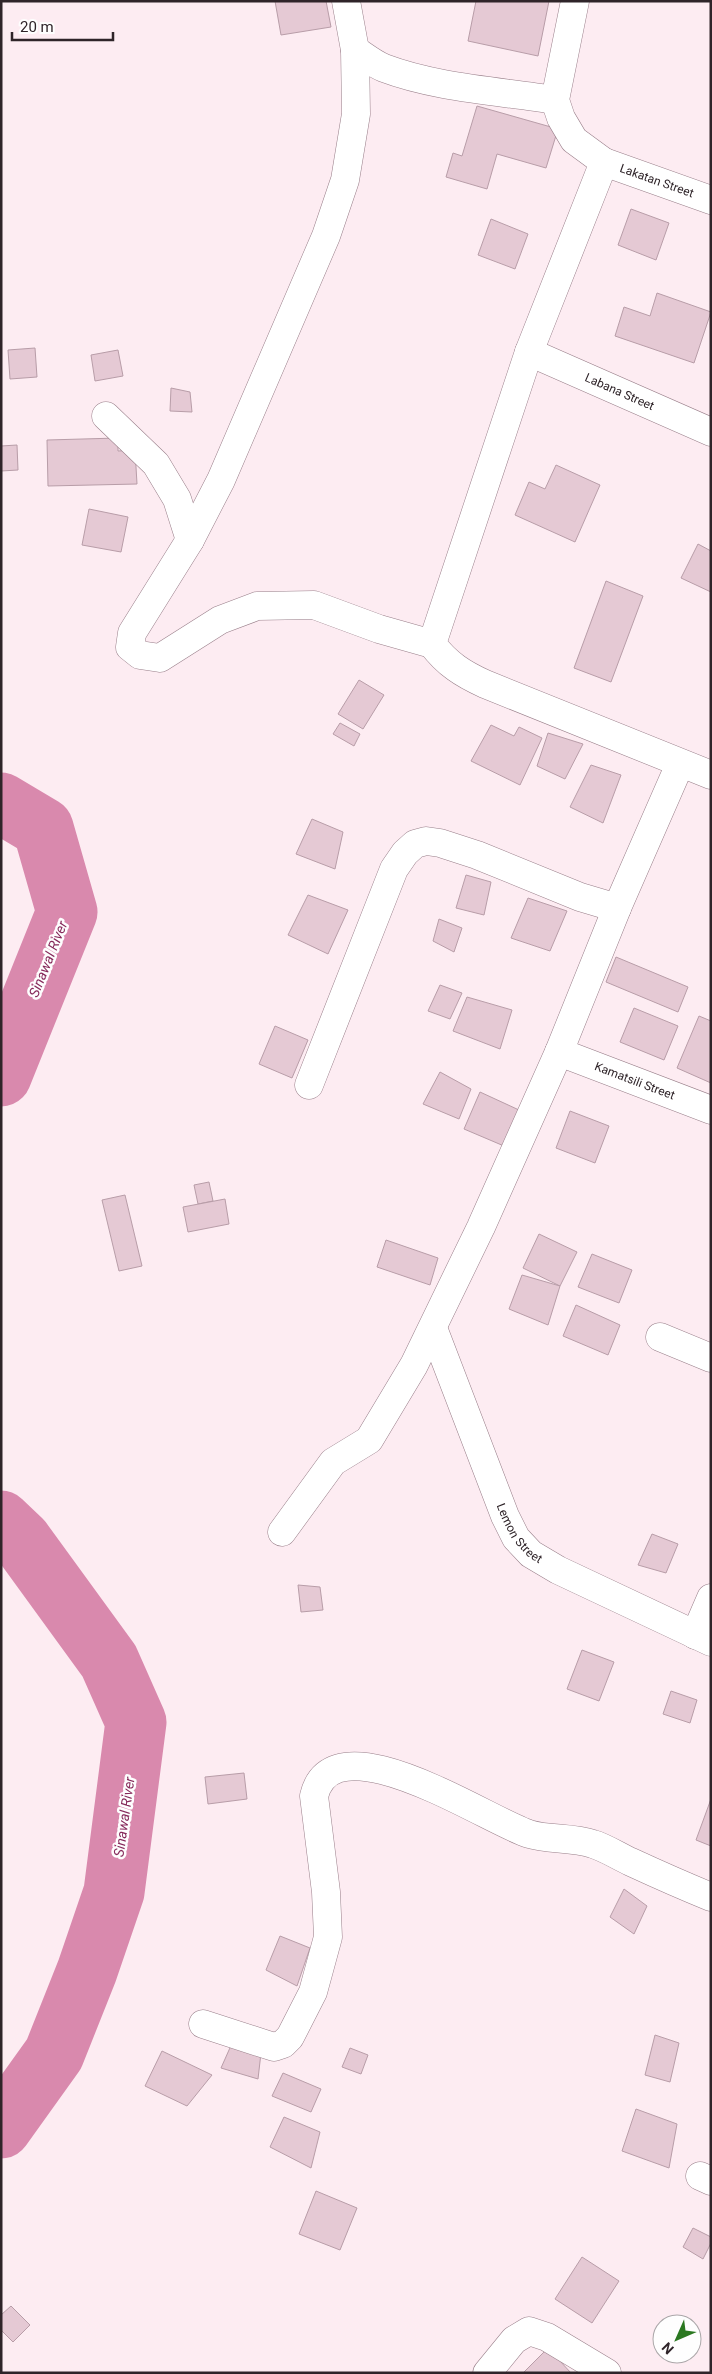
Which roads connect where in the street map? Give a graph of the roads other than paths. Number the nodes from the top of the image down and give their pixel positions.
1 (346, 1) edge
2 (576, 1) edge
3 (355, 50) junction
4 (555, 100) junction
5 (604, 162) junction
6 (711, 200) edge
7 (529, 352) junction
8 (106, 416) dead end
9 (711, 432) edge
10 (190, 540) junction
11 (432, 644) junction
12 (680, 764) junction
13 (711, 775) edge
14 (617, 908) junction
15 (559, 1052) junction
16 (309, 1085) dead end
17 (711, 1110) edge
18 (432, 1328) junction
19 (660, 1337) dead end
20 (711, 1358) edge
21 (282, 1532) dead end
22 (711, 1598) edge
23 (703, 1639) edge
24 (711, 1897) edge
25 (203, 2024) dead end
26 (487, 2373) edge
27 (607, 2373) edge

1 - 3 street
2 - 4 street
3 - 4 street
3 - 10 street
4 - 5 street, Lakatan Street
5 - 6 street, Lakatan Street
5 - 7 street
7 - 9 street, Labana Street
7 - 11 street
8 - 10 street
10 - 11 street
11 - 12 street
12 - 13 street
12 - 14 street
14 - 15 street
14 - 16 street
15 - 17 street, Kamatsili Street
15 - 18 street
18 - 21 street
18 - 23 street, Lemon Street
19 - 20 street
22 - 23 street
24 - 25 street
26 - 27 street

